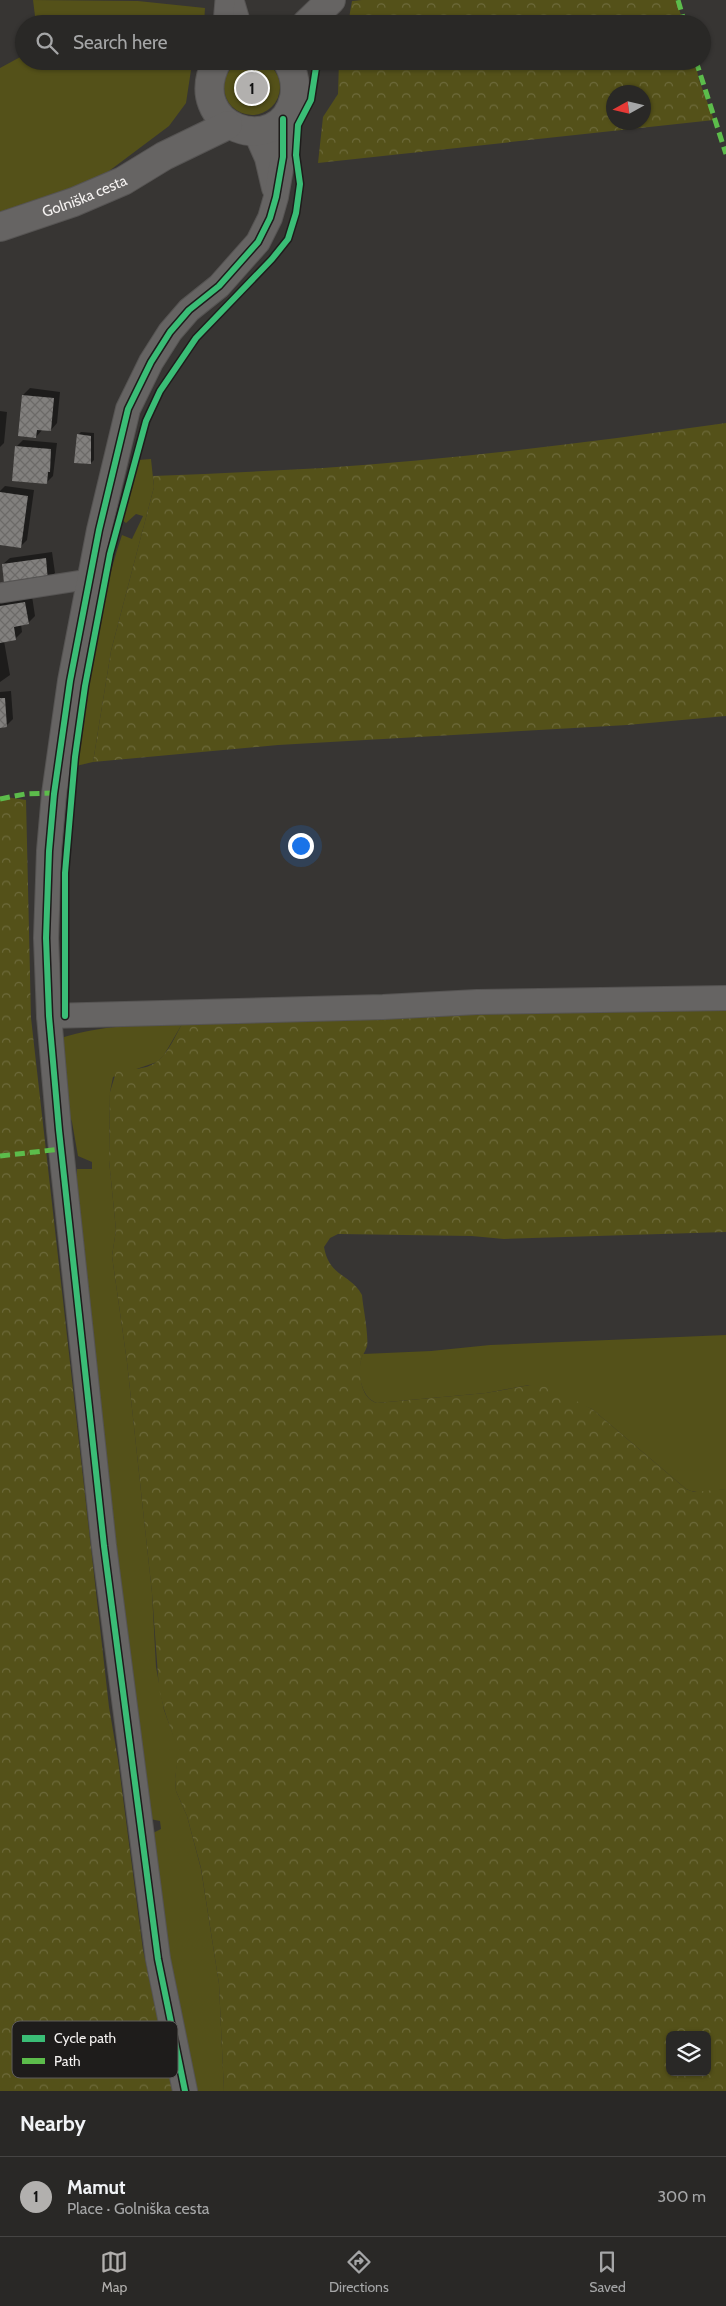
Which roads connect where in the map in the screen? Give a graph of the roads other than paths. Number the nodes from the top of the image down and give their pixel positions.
1 (225, 0) edge
2 (234, 0) edge
3 (331, 0) edge
4 (335, 0) edge
5 (224, 15) edge
6 (238, 15) edge
7 (315, 15) edge
8 (326, 15) edge
9 (213, 70) edge
10 (294, 70) edge
11 (211, 104) junction
12 (283, 119) junction
13 (228, 125) junction
14 (255, 131) junction
15 (164, 156) junction
16 (276, 197) junction
17 (0, 227) edge
18 (90, 579) junction
19 (0, 593) edge
20 (726, 998) edge
21 (49, 1016) junction
22 (171, 2021) edge
23 (178, 2057) edge
24 (185, 2091) edge

1 - 5 street
2 - 6 street
3 - 7 main road
4 - 8 main road
9 - 11 main road
10 - 12 main road
11 - 13 main road
11 - 15 main road
12 - 14 main road
12 - 16 street
13 - 14 main road
13 - 15 main road
14 - 16 street
15 - 17 main road, Golniška cesta
16 - 18 street
18 - 19 street
18 - 21 street
20 - 21 street
21 - 22 street
23 - 24 street

